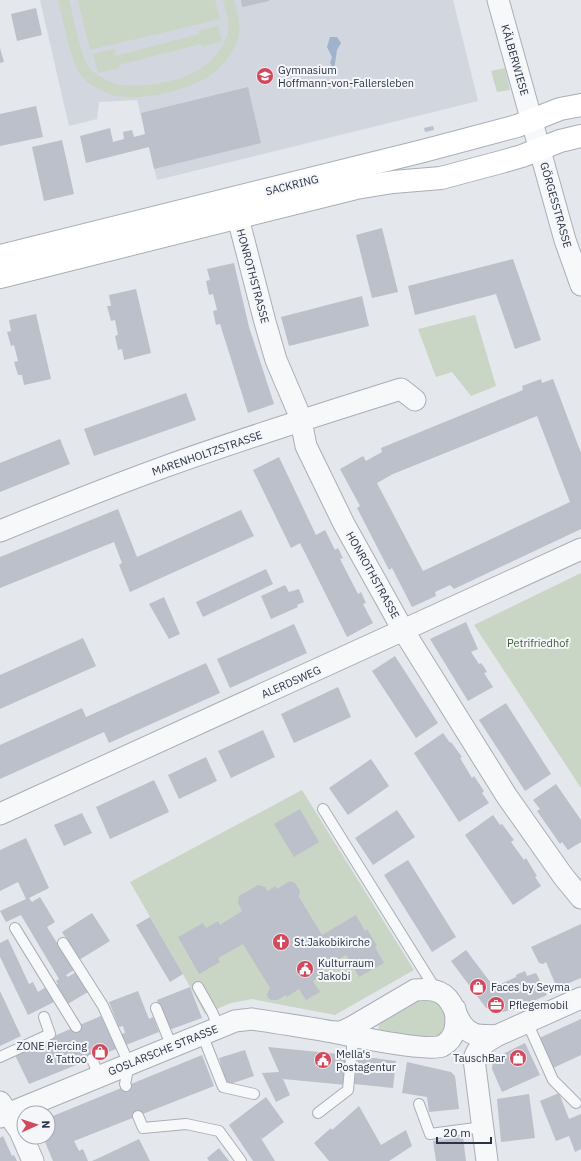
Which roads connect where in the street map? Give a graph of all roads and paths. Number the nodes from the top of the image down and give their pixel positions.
1 (498, 0) edge
2 (581, 105) edge
3 (532, 120) junction
4 (581, 136) edge
5 (539, 148) junction
6 (238, 218) junction
7 (0, 256) edge
8 (0, 277) edge
9 (581, 285) edge
10 (415, 400) dead end
11 (301, 421) junction
12 (0, 531) edge
13 (581, 549) edge
14 (403, 630) junction
15 (323, 809) dead end
16 (0, 814) edge
17 (581, 898) edge
18 (15, 928) dead end
19 (63, 942) dead end
20 (198, 987) dead end
21 (436, 990) junction
22 (581, 998) edge
23 (156, 1008) dead end
24 (455, 1009) junction
25 (44, 1017) dead end
26 (527, 1022) junction
27 (76, 1027) dead end
28 (211, 1031) junction
29 (332, 1032) junction
30 (354, 1036) junction
31 (496, 1036) junction
32 (172, 1047) junction
33 (0, 1057) edge
34 (129, 1064) junction
35 (126, 1086) dead end
36 (254, 1094) dead end
37 (419, 1104) dead end
38 (576, 1104) dead end
39 (2, 1110) edge
40 (318, 1113) dead end
41 (138, 1116) dead end
42 (483, 1127) junction
43 (33, 1161) edge
44 (241, 1161) edge
45 (487, 1161) edge

1 - 3 street, KÄLBERWIESE
2 - 3 main road, SACKRING
3 - 5 street, KÄLBERWIESE
3 - 7 main road, SACKRING
4 - 5 main road, SACKRING
5 - 6 main road, SACKRING
5 - 9 street, GÖRGESSTRASSE
6 - 8 main road, SACKRING
6 - 11 street, HONROTHSTRASSE
10 - 11 street, MARENHOLTZSTRASSE
11 - 12 street, MARENHOLTZSTRASSE
11 - 14 street, HONROTHSTRASSE
13 - 14 street, ALERDSWEG
14 - 16 street, ALERDSWEG
14 - 17 street, HONROTHSTRASSE
15 - 21 lane
18 - 27 lane
19 - 34 lane
20 - 28 lane
21 - 24 street
21 - 29 street, GOSLARSCHE STRASSE
22 - 26 street
23 - 32 lane
24 - 30 street, GOSLARSCHE STRASSE
24 - 31 street
25 - 33 lane
26 - 31 street
26 - 38 lane
28 - 29 street, GOSLARSCHE STRASSE
28 - 32 street, GOSLARSCHE STRASSE
28 - 36 lane
29 - 30 street, GOSLARSCHE STRASSE
30 - 40 lane
31 - 42 street
32 - 34 street, GOSLARSCHE STRASSE
34 - 35 lane
34 - 39 street, GOSLARSCHE STRASSE
37 - 42 lane
39 - 43 street
41 - 44 lane
42 - 45 street

